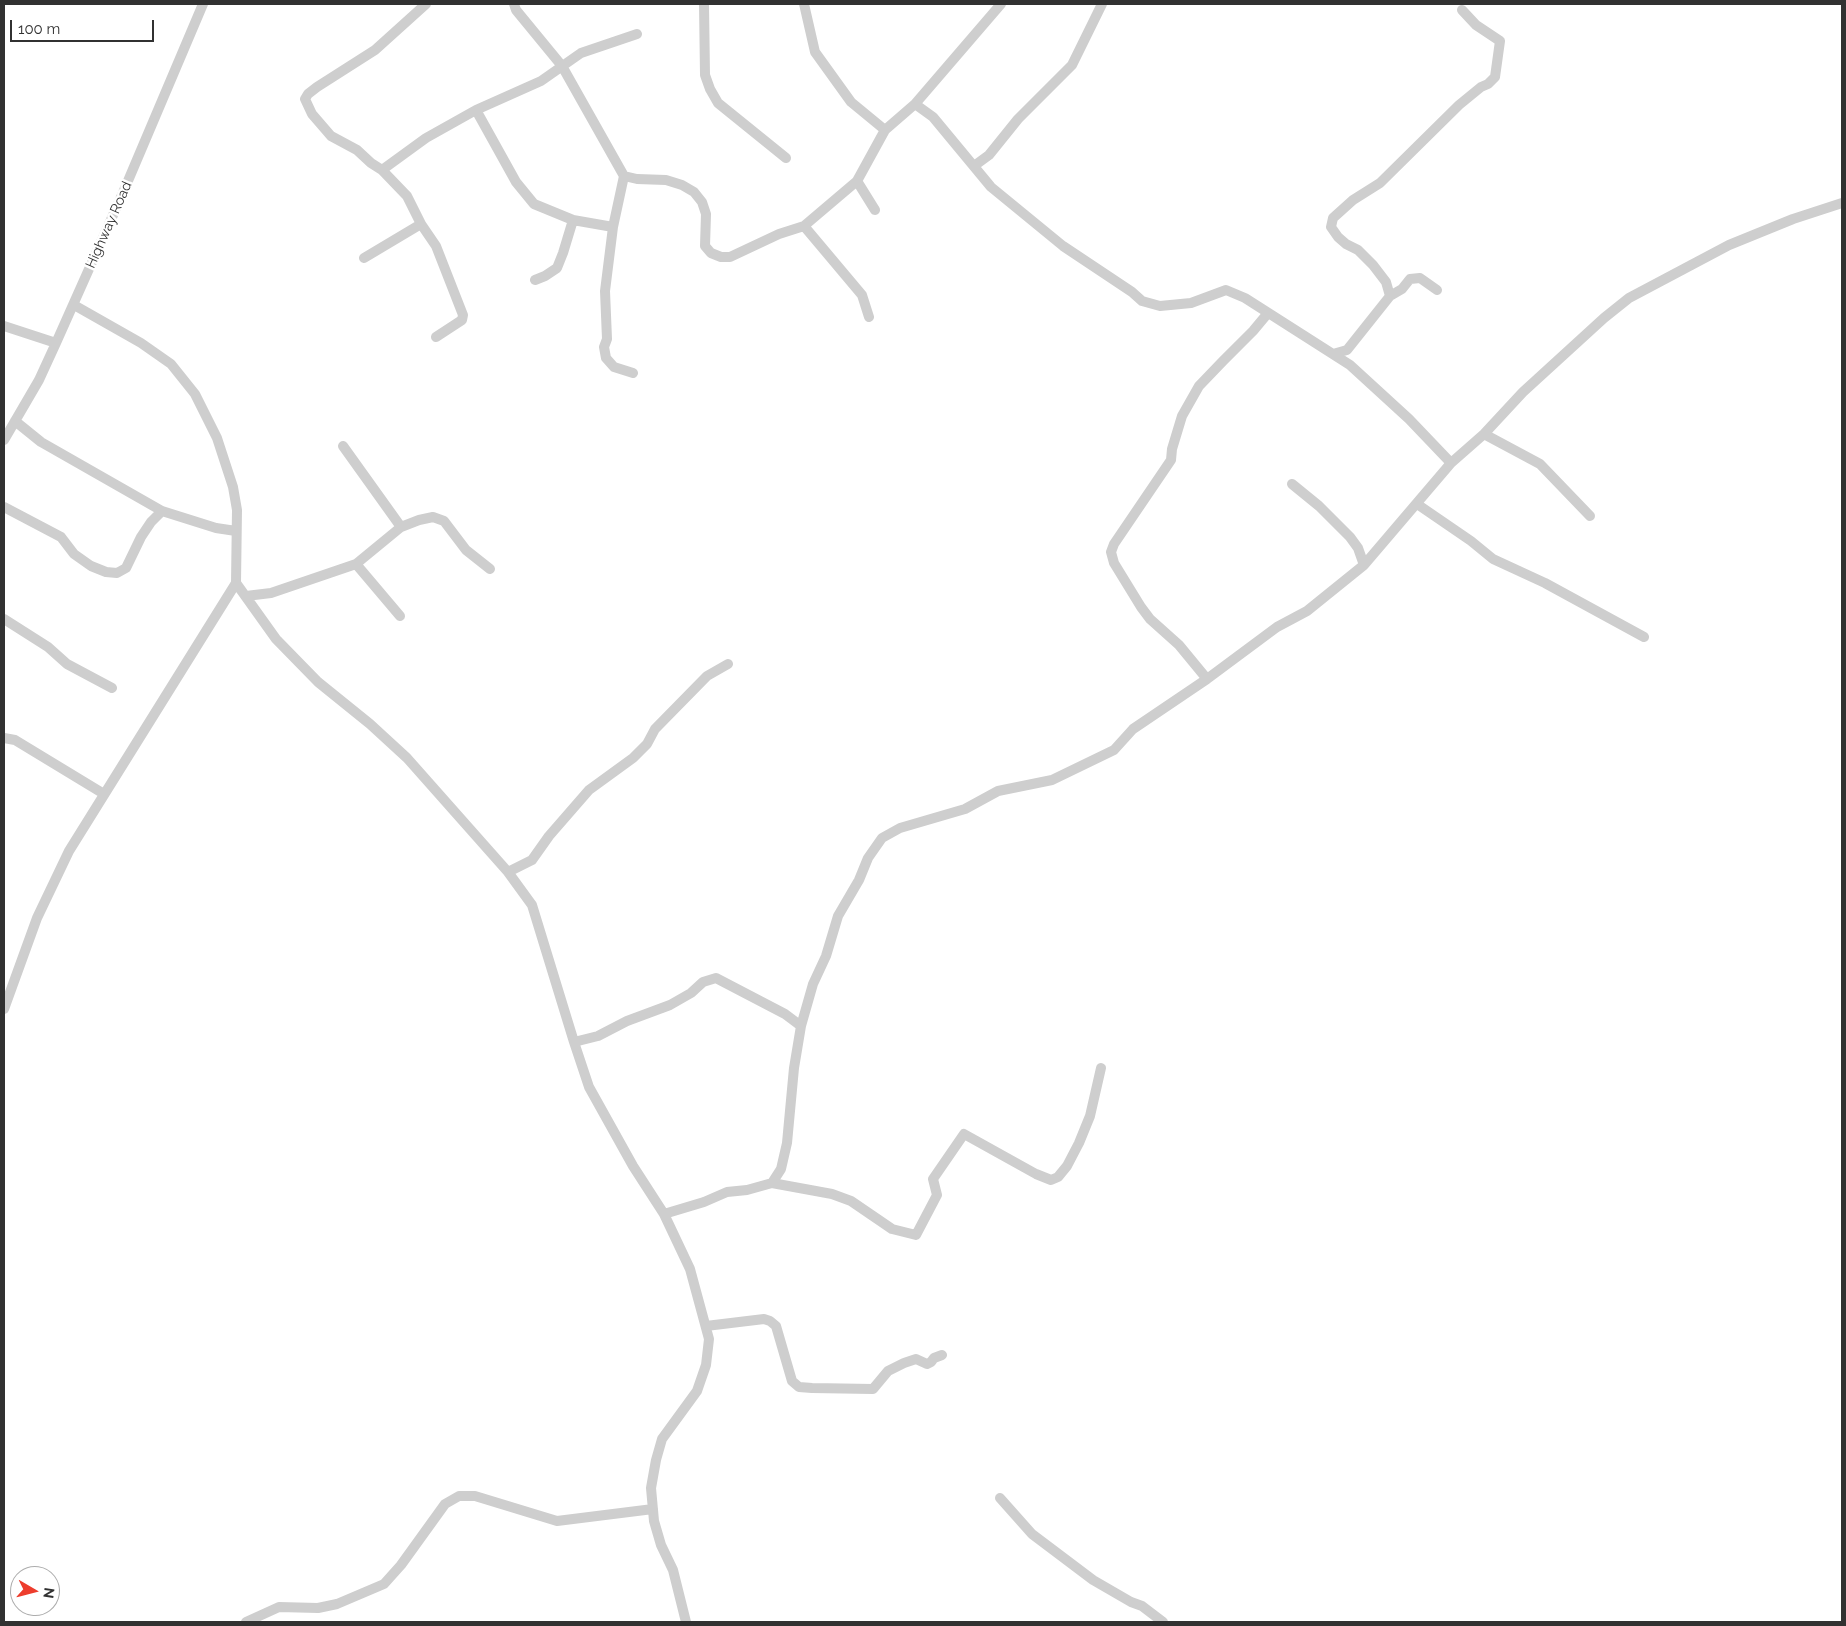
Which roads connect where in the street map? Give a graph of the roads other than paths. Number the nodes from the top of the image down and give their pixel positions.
1 (203, 4) edge
2 (426, 4) edge
3 (514, 4) edge
4 (704, 4) edge
5 (804, 4) edge
6 (1000, 4) edge
7 (1102, 4) edge
8 (1462, 10) dead end
9 (637, 34) dead end
10 (562, 66) junction
11 (915, 104) junction
12 (476, 110) junction
13 (885, 130) junction
14 (786, 158) dead end
15 (974, 166) junction
16 (382, 170) junction
17 (624, 176) junction
18 (857, 181) junction
19 (1842, 203) edge
20 (875, 210) dead end
21 (572, 220) junction
22 (421, 224) junction
23 (804, 226) junction
24 (613, 227) junction
25 (364, 258) dead end
26 (535, 280) dead end
27 (1437, 290) dead end
28 (1390, 296) junction
29 (74, 305) junction
30 (1268, 313) junction
31 (868, 317) dead end
32 (4, 326) edge
33 (436, 337) dead end
34 (56, 343) junction
35 (1347, 350) junction
36 (1332, 354) junction
37 (1350, 365) junction
38 (633, 373) dead end
39 (15, 421) junction
40 (1484, 434) junction
41 (4, 440) edge
42 (344, 446) dead end
43 (1451, 463) junction
44 (1292, 484) dead end
45 (1417, 504) junction
46 (4, 507) edge
47 (162, 510) junction
48 (1590, 516) dead end
49 (401, 527) junction
50 (236, 531) junction
51 (356, 564) junction
52 (1364, 565) junction
53 (490, 569) dead end
54 (236, 583) junction
55 (246, 596) junction
56 (400, 616) dead end
57 (4, 619) edge
58 (1644, 636) dead end
59 (728, 664) dead end
60 (1207, 679) junction
61 (112, 688) dead end
62 (4, 738) edge
63 (104, 794) junction
64 (508, 872) junction
65 (4, 1009) edge
66 (801, 1026) junction
67 (574, 1042) junction
68 (1101, 1068) dead end
69 (772, 1183) junction
70 (664, 1214) junction
71 (706, 1326) junction
72 (942, 1355) dead end
73 (1000, 1498) dead end
74 (653, 1509) junction
75 (253, 1620) edge
76 (686, 1622) edge
77 (1163, 1622) edge

1 - 29 street, Highway Road
2 - 16 street
3 - 10 street
4 - 14 street
5 - 13 street
6 - 11 street
7 - 15 street
8 - 28 street
9 - 10 street
10 - 12 street
10 - 17 street
11 - 13 street
11 - 15 street
12 - 16 street
12 - 21 street
13 - 18 street
15 - 30 street
16 - 22 street
17 - 23 street
17 - 24 street
18 - 20 street
18 - 23 street
19 - 40 street
21 - 24 street
21 - 26 street
22 - 25 street
22 - 33 street
23 - 31 street
24 - 38 street
27 - 28 street
28 - 35 street
29 - 34 street, Highway Road
29 - 50 street
30 - 36 street
30 - 60 street
32 - 34 street
34 - 39 street, Highway Road
35 - 36 street
35 - 37 street
36 - 37 street
37 - 43 street
39 - 41 street, Highway Road
39 - 47 street
40 - 43 street
40 - 48 street
42 - 49 street
43 - 45 street
44 - 52 street
45 - 52 street
45 - 58 street
46 - 47 street
47 - 50 street
49 - 51 street
49 - 53 street
50 - 54 street
51 - 55 street
51 - 56 street
52 - 60 street
54 - 55 street
54 - 63 street
55 - 64 street
57 - 61 street
59 - 64 street
60 - 66 street
62 - 63 street
63 - 65 street
64 - 67 street
66 - 67 street
66 - 69 street
67 - 70 street
68 - 69 street
69 - 70 street
70 - 71 street
71 - 72 street
71 - 74 street
73 - 77 street
74 - 75 street
74 - 76 street

